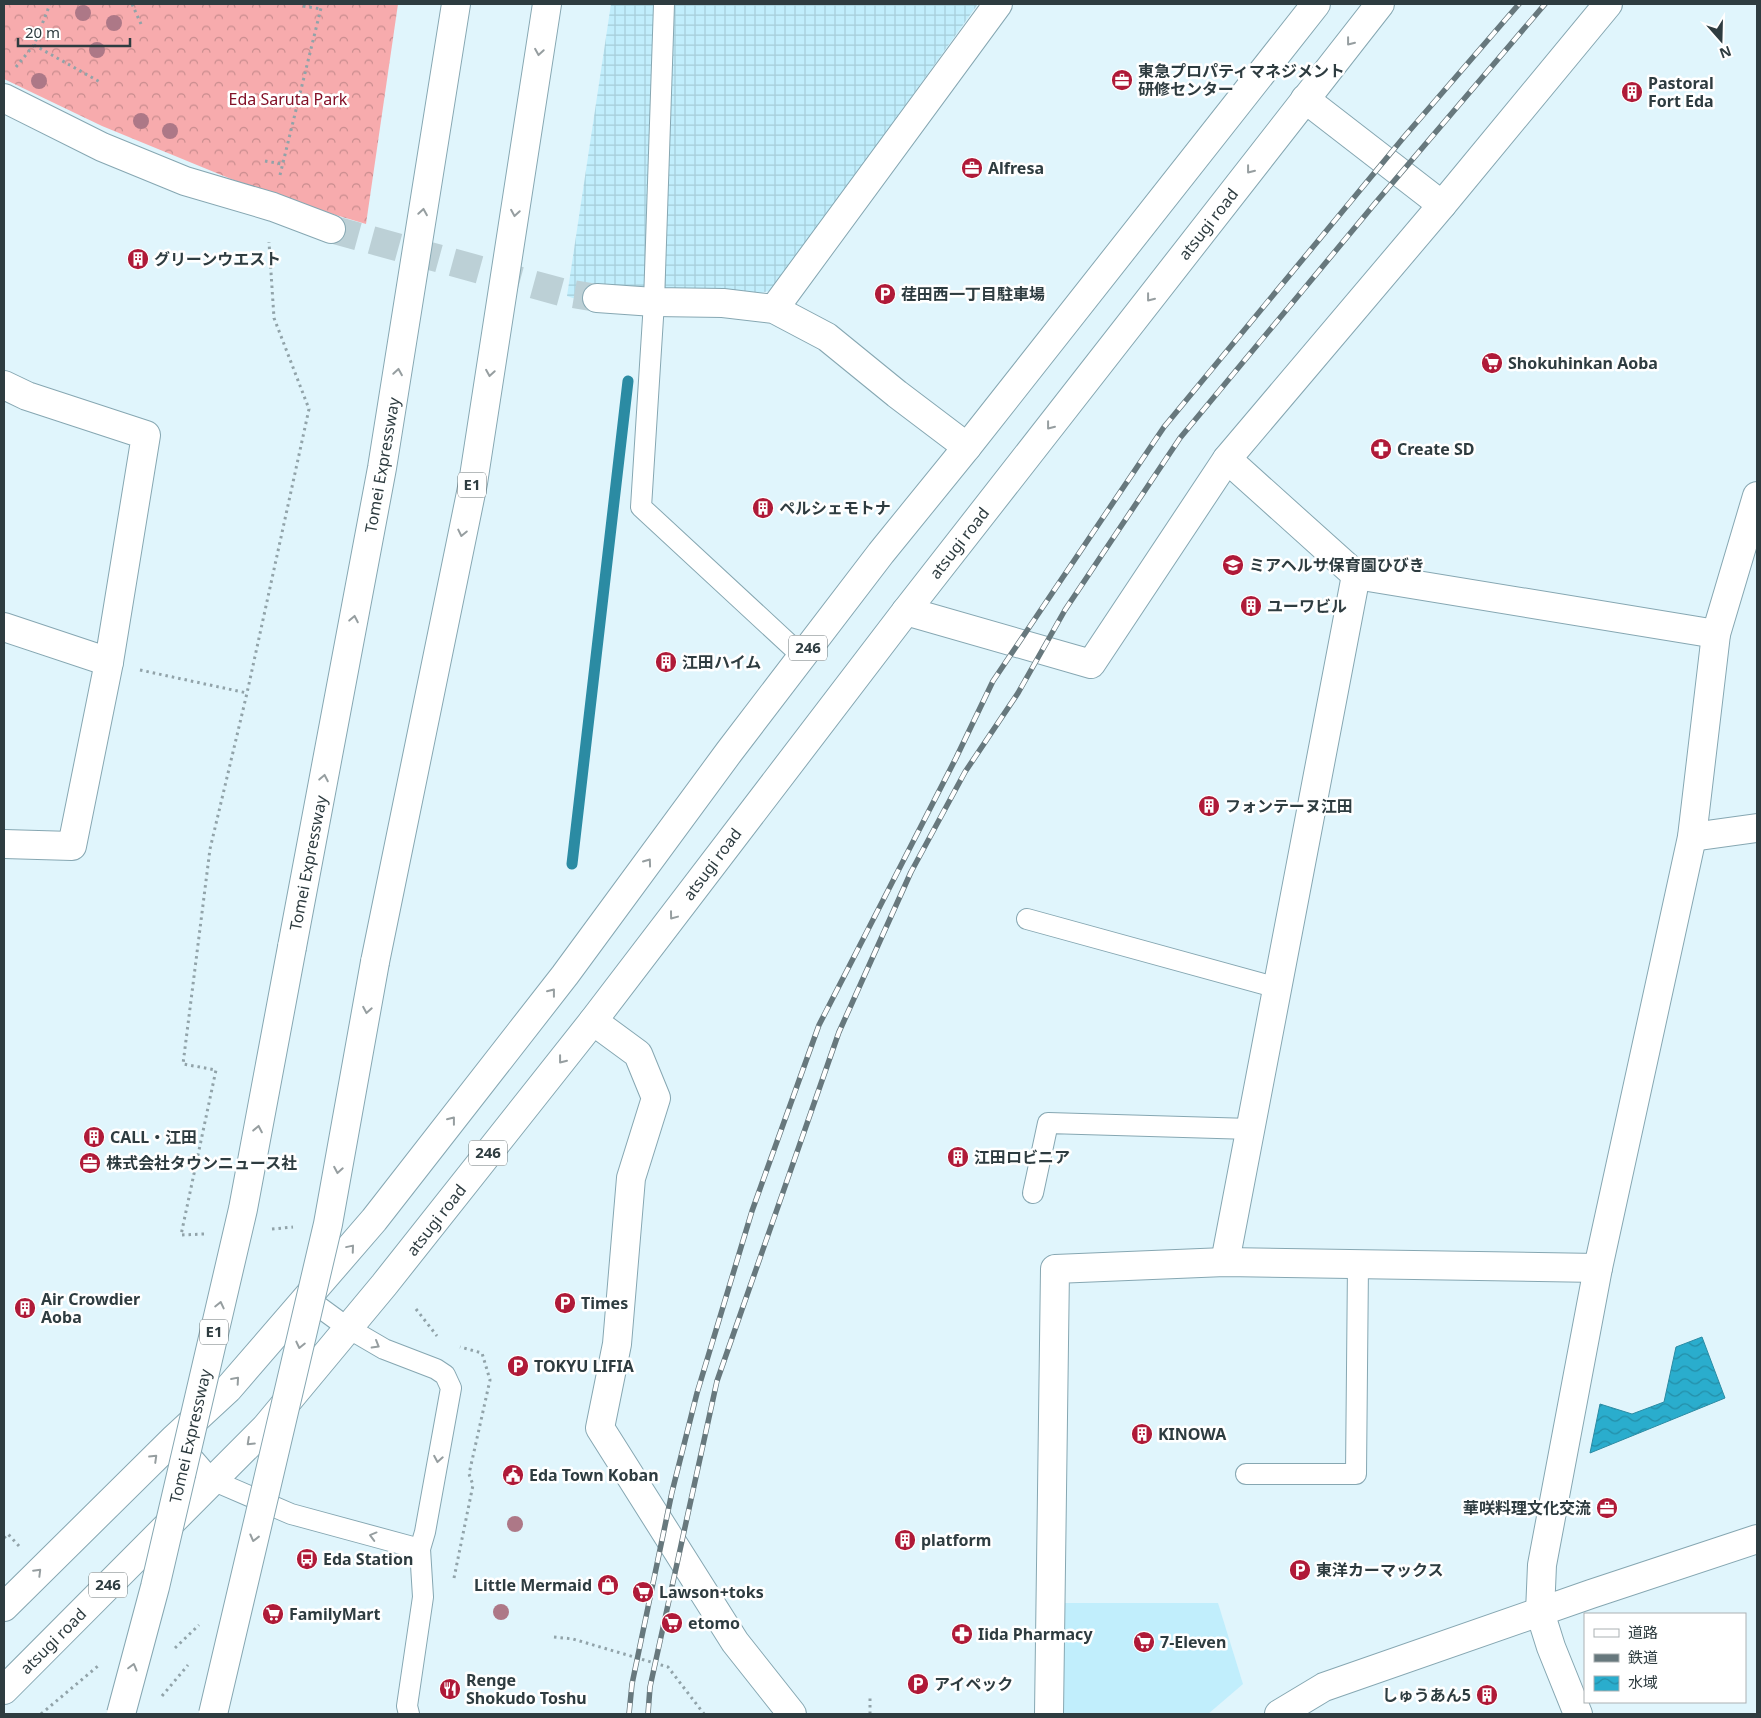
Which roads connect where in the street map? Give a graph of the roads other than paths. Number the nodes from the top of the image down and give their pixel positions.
1 (456, 4) edge
2 (547, 4) edge
3 (664, 4) edge
4 (998, 4) edge
5 (1316, 4) edge
6 (1380, 4) edge
7 (1608, 4) edge
8 (4, 98) edge
9 (1305, 99) junction
10 (1442, 205) junction
11 (332, 229) tunnel mouth
12 (597, 298) tunnel mouth
13 (654, 302) junction
14 (774, 309) junction
15 (4, 385) edge
16 (967, 447) junction
17 (1227, 459) junction
18 (1757, 496) edge
19 (1356, 575) junction
20 (906, 611) junction
21 (4, 627) edge
22 (1716, 634) junction
23 (802, 656) junction
24 (109, 662) junction
25 (1757, 828) edge
26 (1692, 837) junction
27 (4, 844) edge
28 (1027, 919) dead end
29 (1278, 988) junction
30 (593, 1021) junction
31 (1251, 1129) junction
32 (1033, 1193) dead end
33 (1225, 1262) junction
34 (1358, 1264) junction
35 (1598, 1268) junction
36 (307, 1298) junction
37 (348, 1328) junction
38 (175, 1438) junction
39 (1246, 1474) dead end
40 (212, 1480) junction
41 (1757, 1539) edge
42 (420, 1549) junction
43 (4, 1607) edge
44 (1540, 1612) junction
45 (4, 1690) edge
46 (121, 1714) edge
47 (213, 1714) edge
48 (410, 1714) edge
49 (792, 1714) edge
50 (1049, 1714) edge
51 (1280, 1714) edge
52 (1578, 1714) edge

46 -> 1 main road, Tomei Expressway / E1, bridge
2 -> 47 main road, E1, bridge
3 - 13 lane
4 - 14 main road
5 - 16 main road, 246
6 -> 9 main road, atsugi road / 246
7 - 10 main road
8 - 11 main road
9 - 10 main road
9 -> 20 main road, atsugi road / 246
10 - 17 main road
12 - 13 main road
13 - 14 main road
13 - 23 lane
14 - 16 main road
15 - 24 main road
16 - 23 main road, 246
17 - 19 main road
17 - 20 main road
18 - 22 main road
19 - 22 main road
19 - 29 main road
20 -> 30 main road, atsugi road / 246
21 - 24 main road
22 - 26 main road
36 -> 23 main road, 246
24 - 27 main road
25 - 26 main road
26 - 35 main road
28 - 29 lane
29 - 31 main road
30 -> 37 main road, atsugi road / 246
30 - 49 main road
31 - 32 lane
31 - 33 main road
33 - 34 main road
33 - 50 main road
34 - 35 main road
34 - 39 lane
35 - 44 main road
36 - 37 lane
38 -> 36 main road, 246
37 -> 40 main road, atsugi road / 246
37 -> 42 lane
38 - 40 lane
43 -> 38 main road, 246
42 -> 40 lane
40 - 45 main road, atsugi road / 246
41 - 44 main road
42 - 48 lane
44 - 51 main road
44 - 52 main road

